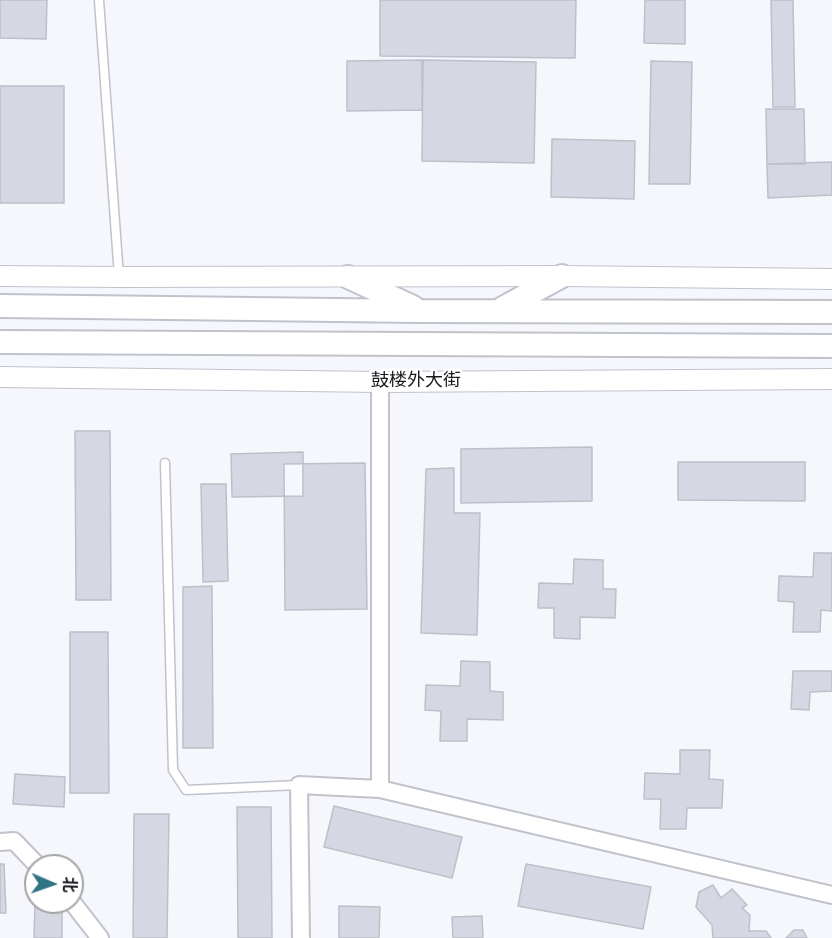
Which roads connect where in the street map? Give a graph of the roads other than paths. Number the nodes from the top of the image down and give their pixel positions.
1 (99, 0) edge
2 (0, 276) edge
3 (562, 276) junction
4 (119, 277) junction
5 (348, 277) junction
6 (832, 279) edge
7 (0, 306) edge
8 (419, 310) junction
9 (499, 310) junction
10 (832, 312) edge
11 (0, 342) edge
12 (832, 346) edge
13 (0, 377) edge
14 (832, 379) edge
15 (380, 382) junction
16 (165, 463) dead end
17 (299, 785) junction
18 (381, 789) junction
19 (0, 842) edge
20 (26, 854) edge
21 (832, 896) edge
22 (81, 914) edge
23 (100, 938) edge
24 (301, 938) edge

1 - 4 lane
2 - 4 street
3 - 5 street
3 - 6 street
3 - 9 main road
4 - 5 street
5 - 8 main road
7 - 8 main road
8 - 9 main road
9 - 10 main road
11 - 12 main road, 鼓楼外大街
13 - 15 street, 鼓楼外大街
14 - 15 street, 鼓楼外大街
15 - 18 street
16 - 17 lane
17 - 18 street
17 - 24 street
18 - 21 street
19 - 20 street
22 - 23 street

